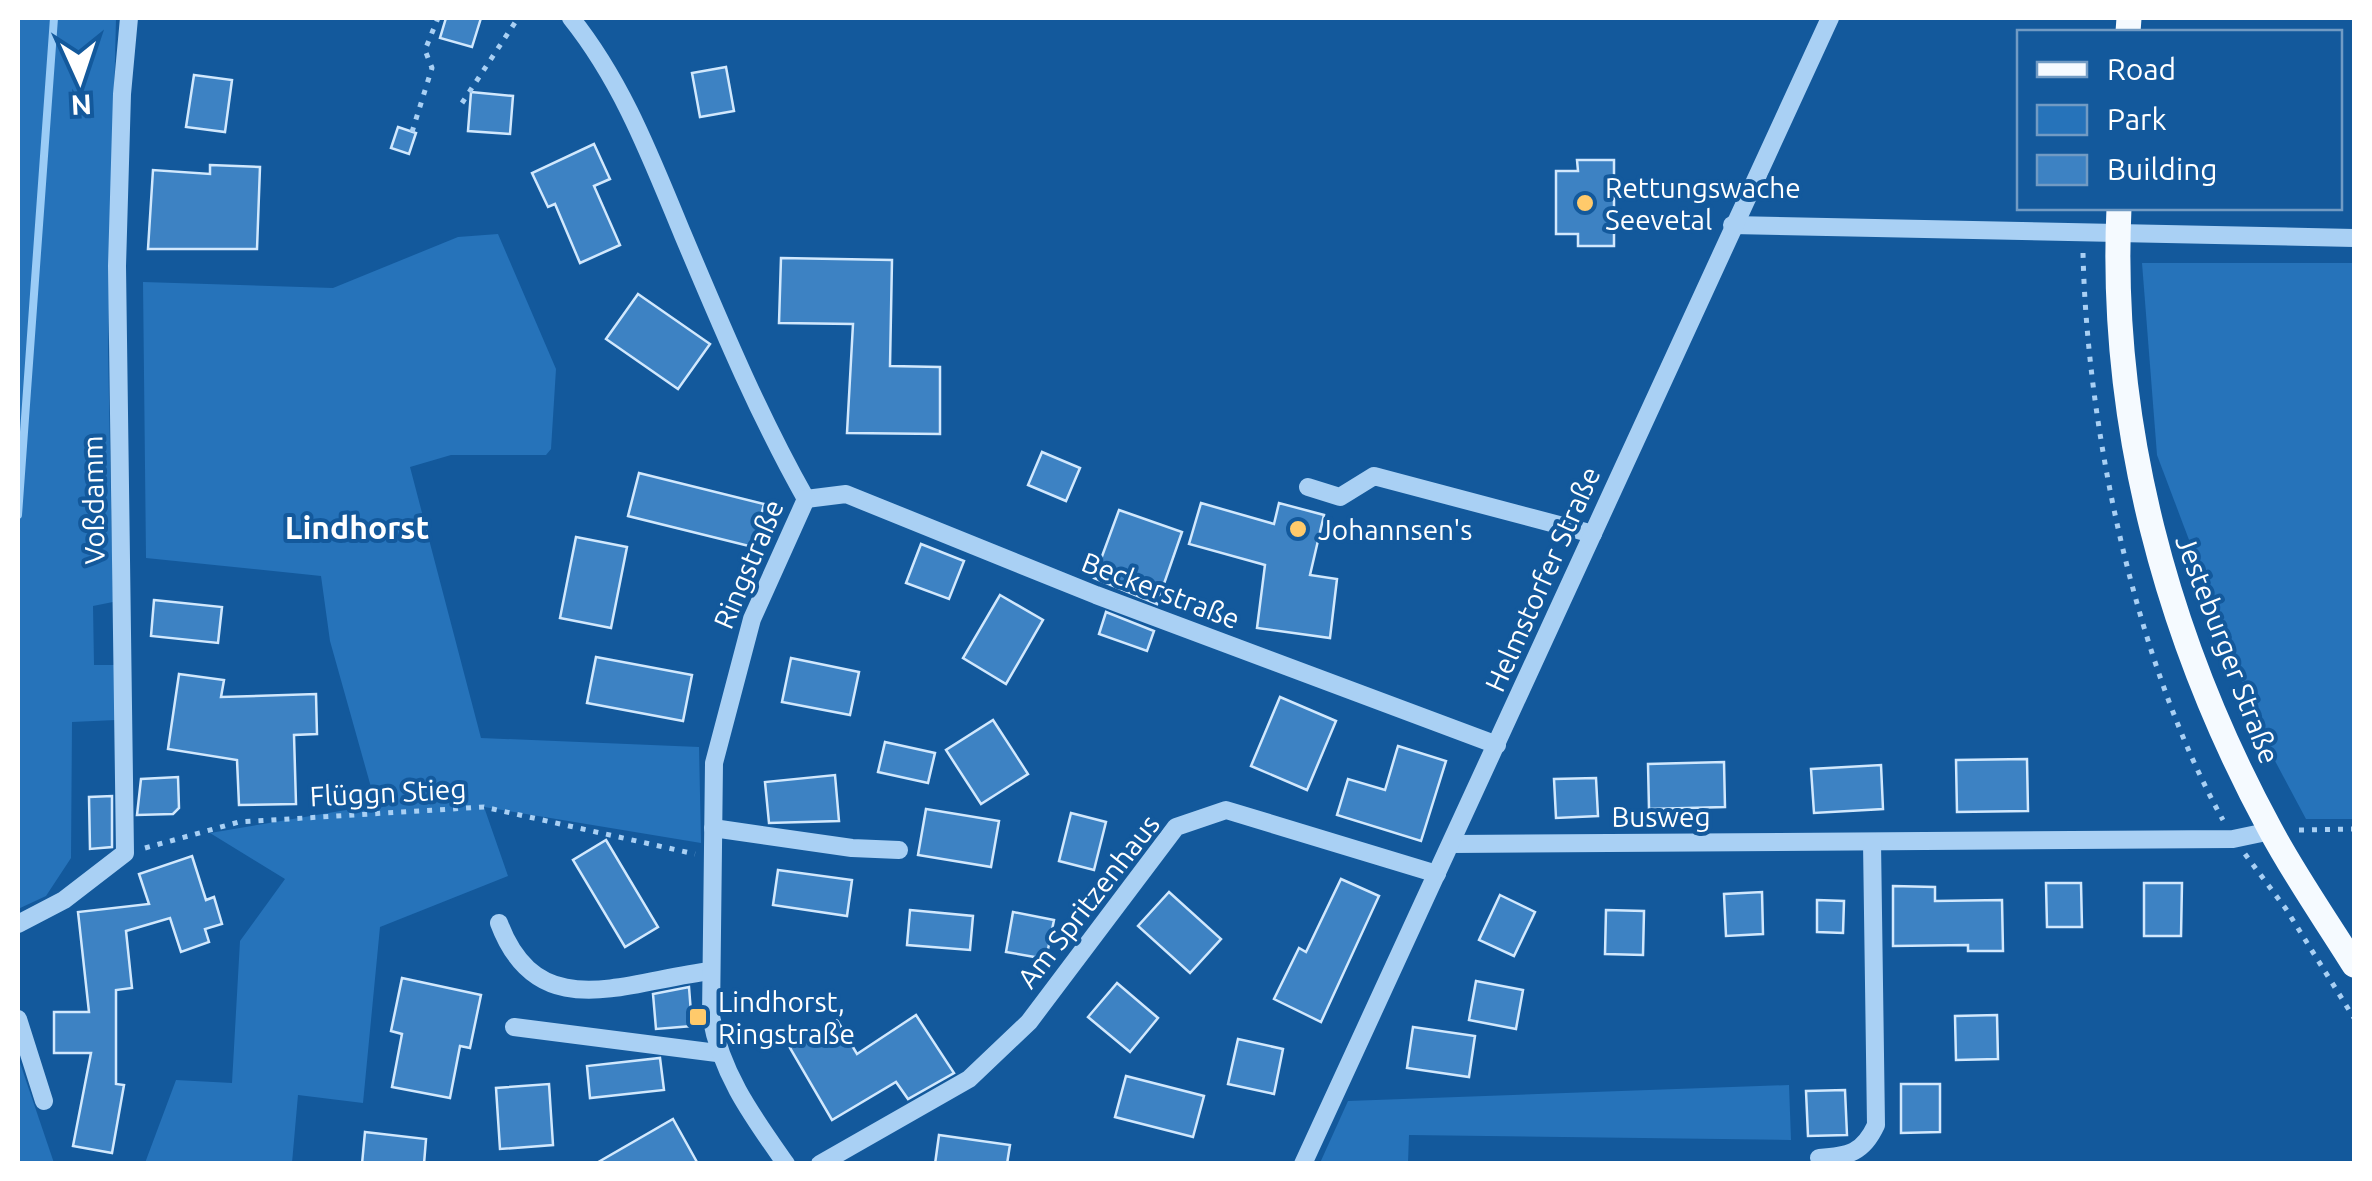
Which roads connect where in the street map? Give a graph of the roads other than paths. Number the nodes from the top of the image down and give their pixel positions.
1 (129, 18) edge
2 (571, 18) edge
3 (1830, 18) edge
4 (2119, 220) edge
5 (1732, 224) junction
6 (2354, 238) edge
7 (1308, 488) dead end
8 (806, 500) junction
9 (1593, 534) junction
10 (1497, 745) junction
11 (713, 828) junction
12 (2271, 831) junction
13 (1872, 842) junction
14 (1451, 844) junction
15 (899, 850) dead end
16 (1437, 874) junction
17 (499, 923) dead end
18 (18, 924) edge
19 (2354, 965) edge
20 (711, 971) junction
21 (18, 1020) edge
22 (514, 1027) dead end
23 (718, 1053) junction
24 (44, 1101) dead end
25 (1819, 1158) dead end
26 (786, 1164) edge
27 (820, 1164) edge
28 (1303, 1164) edge

1 - 18 street, Voßdamm
2 - 8 street, Ringstraße
3 - 5 street, Helmstorfer Straße
4 - 5 street
4 - 6 street
4 - 12 main road, Jesteburger Straße
5 - 9 street, Helmstorfer Straße
7 - 9 street
8 - 10 street, Beckerstraße
8 - 11 street, Ringstraße
9 - 10 street, Helmstorfer Straße
10 - 14 street, Helmstorfer Straße
11 - 15 street
11 - 20 street, Ringstraße
12 - 13 street, Busweg
12 - 19 main road, Jesteburger Straße
13 - 14 street, Busweg
13 - 25 street
14 - 16 street, Helmstorfer Straße
16 - 27 street, Am Spritzenhaus
16 - 28 street, Helmstorfer Straße
17 - 20 street
20 - 23 street, Ringstraße
21 - 24 street
22 - 23 street
23 - 26 street, Ringstraße

